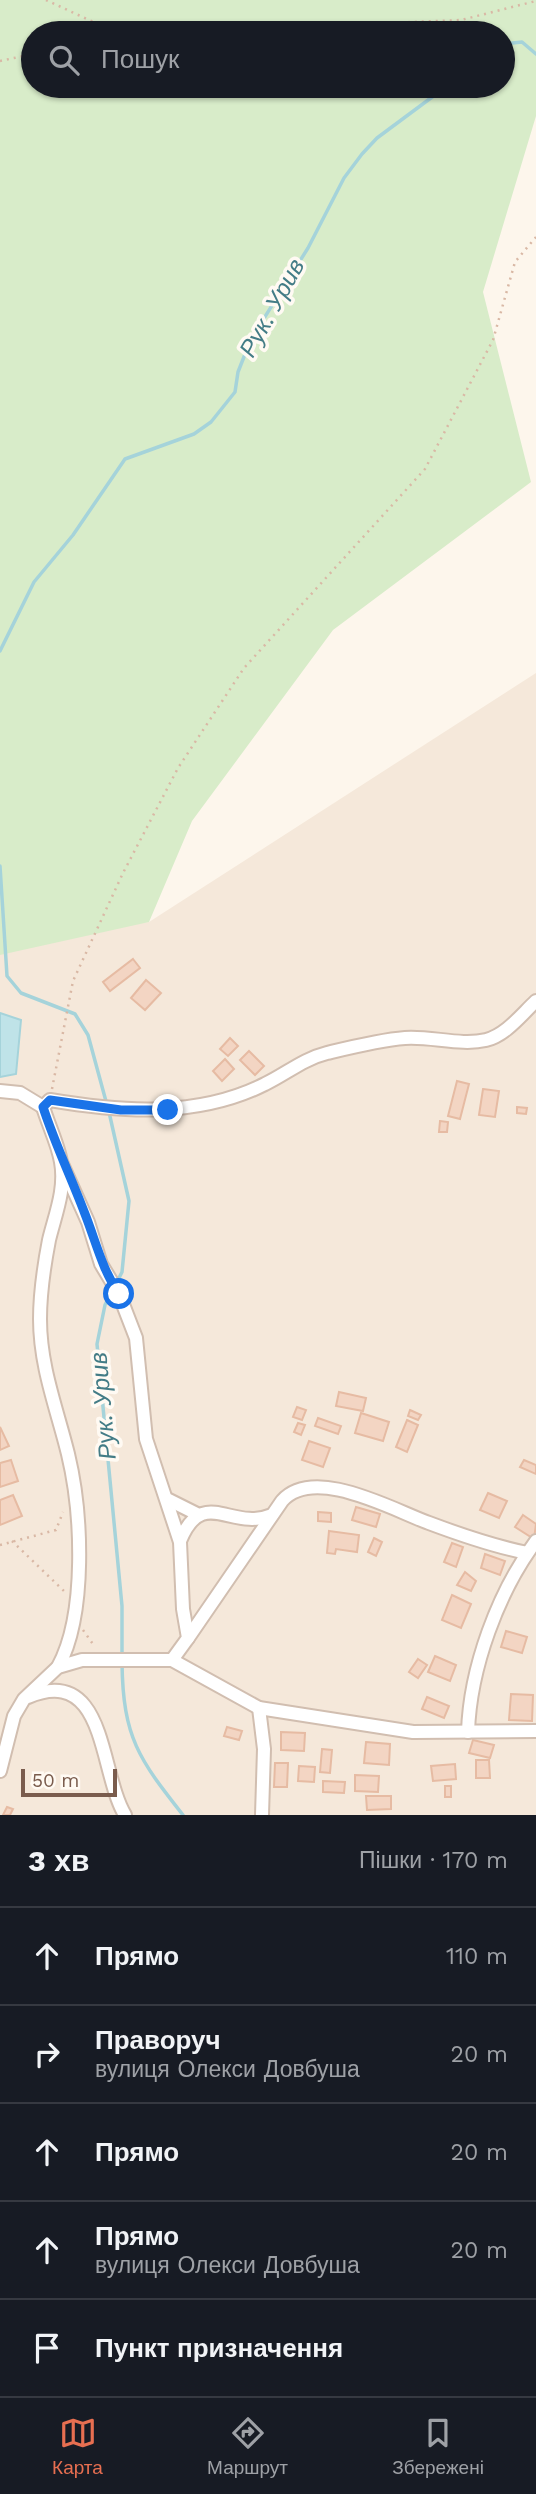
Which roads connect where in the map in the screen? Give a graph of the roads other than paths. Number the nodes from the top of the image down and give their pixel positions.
1 (536, 1001) edge
2 (0, 1091) edge
3 (46, 1103) junction
4 (61, 1162) junction
5 (169, 1500) junction
6 (197, 1514) junction
7 (272, 1515) junction
8 (180, 1542) junction
9 (533, 1548) edge
10 (188, 1638) junction
11 (172, 1660) junction
12 (58, 1667) junction
13 (24, 1699) junction
14 (259, 1708) junction
15 (536, 1731) edge
16 (468, 1732) junction
17 (0, 1771) edge
18 (125, 1815) edge
19 (262, 1815) edge

1 - 3 street
2 - 3 street
3 - 4 street
4 - 5 street
4 - 12 street
5 - 6 street
5 - 8 street
6 - 7 street
6 - 8 street
7 - 9 street
7 - 10 street
8 - 10 street
9 - 16 street
10 - 11 street
11 - 12 street
11 - 14 street
12 - 13 street
13 - 17 street
13 - 18 street
14 - 16 street
14 - 19 street
15 - 16 street

